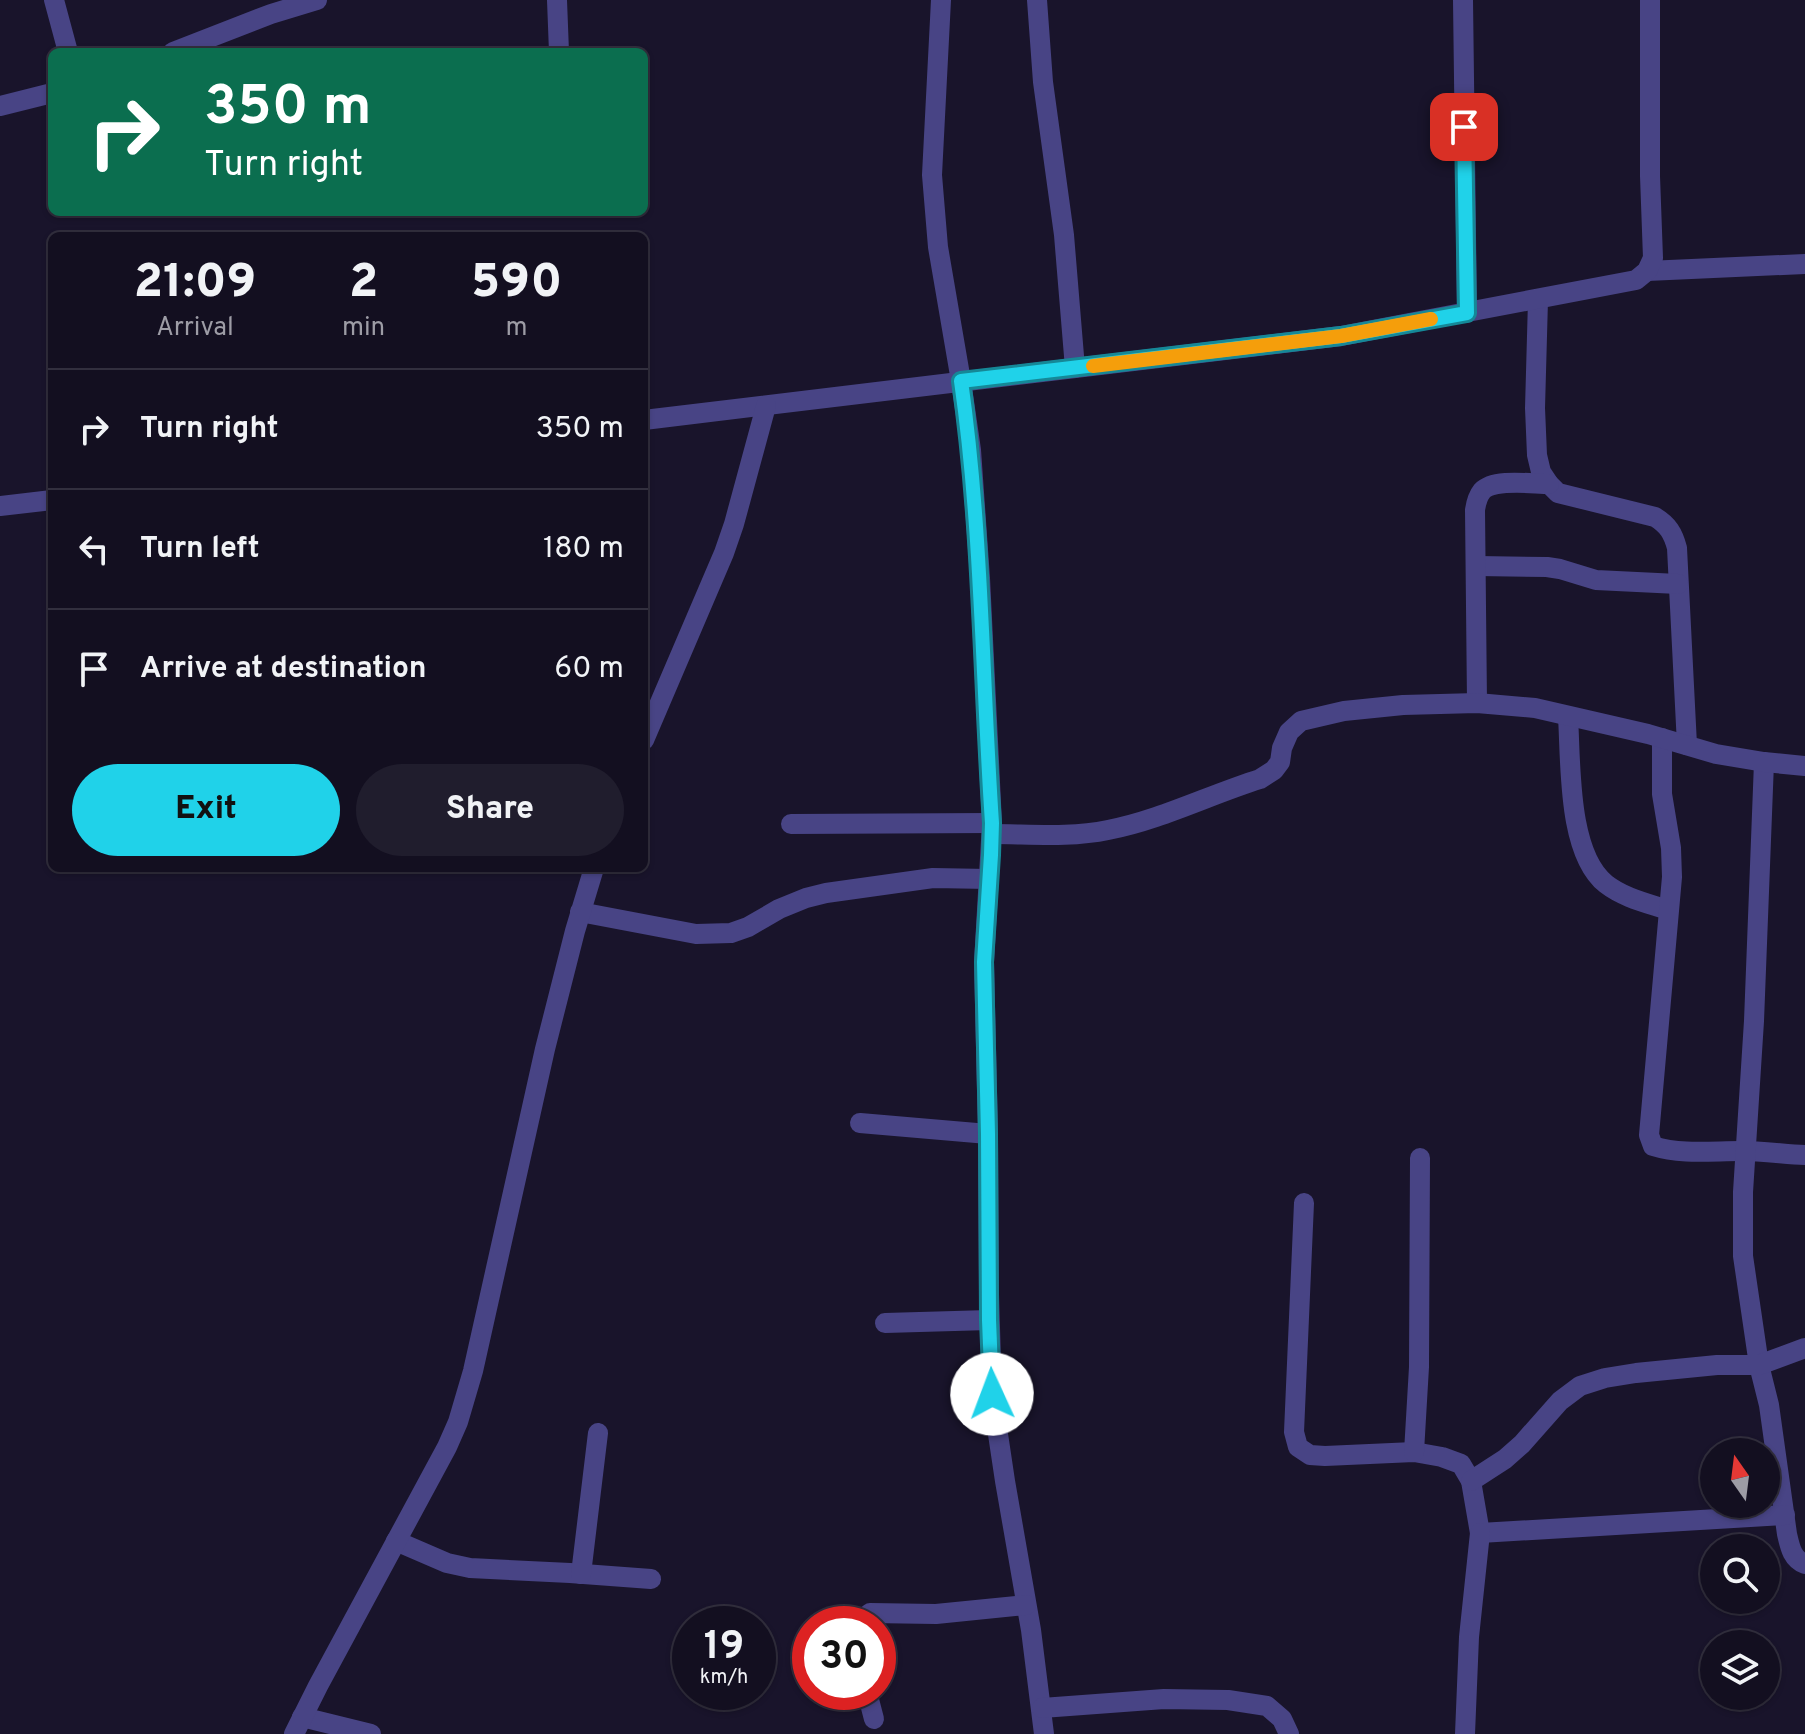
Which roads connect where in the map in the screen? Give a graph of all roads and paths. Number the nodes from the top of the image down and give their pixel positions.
1 (54, 0) edge
2 (317, 0) edge
3 (557, 0) edge
4 (941, 0) edge
5 (1037, 0) edge
6 (1463, 0) edge
7 (1650, 0) edge
8 (293, 4) edge
9 (67, 48) edge
10 (183, 48) edge
11 (559, 48) edge
12 (48, 94) edge
13 (0, 106) edge
14 (1805, 264) edge
15 (1647, 271) junction
16 (1538, 300) junction
17 (1467, 313) junction
18 (1075, 368) junction
19 (961, 381) junction
20 (766, 406) junction
21 (648, 420) edge
22 (1549, 484) junction
23 (48, 500) edge
24 (0, 506) edge
25 (1477, 566) junction
26 (1678, 584) junction
27 (1477, 703) junction
28 (1568, 717) junction
29 (648, 730) edge
30 (1662, 738) junction
31 (1687, 745) junction
32 (1764, 762) junction
33 (1805, 766) edge
34 (791, 824) dead end
35 (992, 829) junction
36 (593, 872) edge
37 (989, 879) junction
38 (1668, 910) junction
39 (580, 912) junction
40 (860, 1123) dead end
41 (988, 1134) junction
42 (1745, 1151) junction
43 (1805, 1155) edge
44 (1420, 1158) dead end
45 (1304, 1203) dead end
46 (989, 1320) junction
47 (885, 1323) dead end
48 (1805, 1348) edge
49 (1759, 1365) junction
50 (598, 1433) dead end
51 (1414, 1452) junction
52 (1471, 1481) junction
53 (1785, 1515) junction
54 (1480, 1533) junction
55 (396, 1541) junction
56 (1805, 1564) edge
57 (581, 1574) junction
58 (651, 1579) dead end
59 (1026, 1605) junction
60 (896, 1613) edge
61 (1042, 1708) junction
62 (872, 1710) edge
63 (874, 1719) dead end
64 (298, 1726) edge
65 (371, 1734) edge
66 (1044, 1734) edge
67 (1289, 1734) edge
68 (1465, 1734) edge

1 - 9 street
2 - 8 street
3 - 11 street
4 - 19 street
5 - 18 street
6 - 17 street
7 - 15 street
8 - 10 street
12 - 13 street
14 - 15 street
15 - 16 street
16 - 17 street
16 - 22 street
17 - 18 street
18 - 19 street
19 - 20 street
19 - 35 street
20 - 21 street
20 - 29 street
22 - 25 street
22 - 26 street
23 - 24 street
25 - 26 street
25 - 27 street
26 - 31 street
27 - 28 street
27 - 35 street
28 - 30 street
28 - 38 street
30 - 31 street
30 - 38 street
31 - 32 street
32 - 33 street
32 - 42 street
34 - 35 street
35 - 37 street
36 - 39 street
37 - 39 street
37 - 41 street
38 - 42 street
39 - 55 street
40 - 41 street
41 - 46 street
42 - 43 street
42 - 49 street
44 - 51 street
45 - 51 street
46 - 47 street
46 - 59 street
48 - 49 street
49 - 52 street
49 - 53 street
50 - 57 street
51 - 52 street
52 - 54 street
53 - 54 street
53 - 56 street
54 - 68 street
55 - 57 street
55 - 64 street
57 - 58 street
59 - 60 street
59 - 61 street
61 - 66 street
61 - 67 street
62 - 63 street
64 - 65 street

